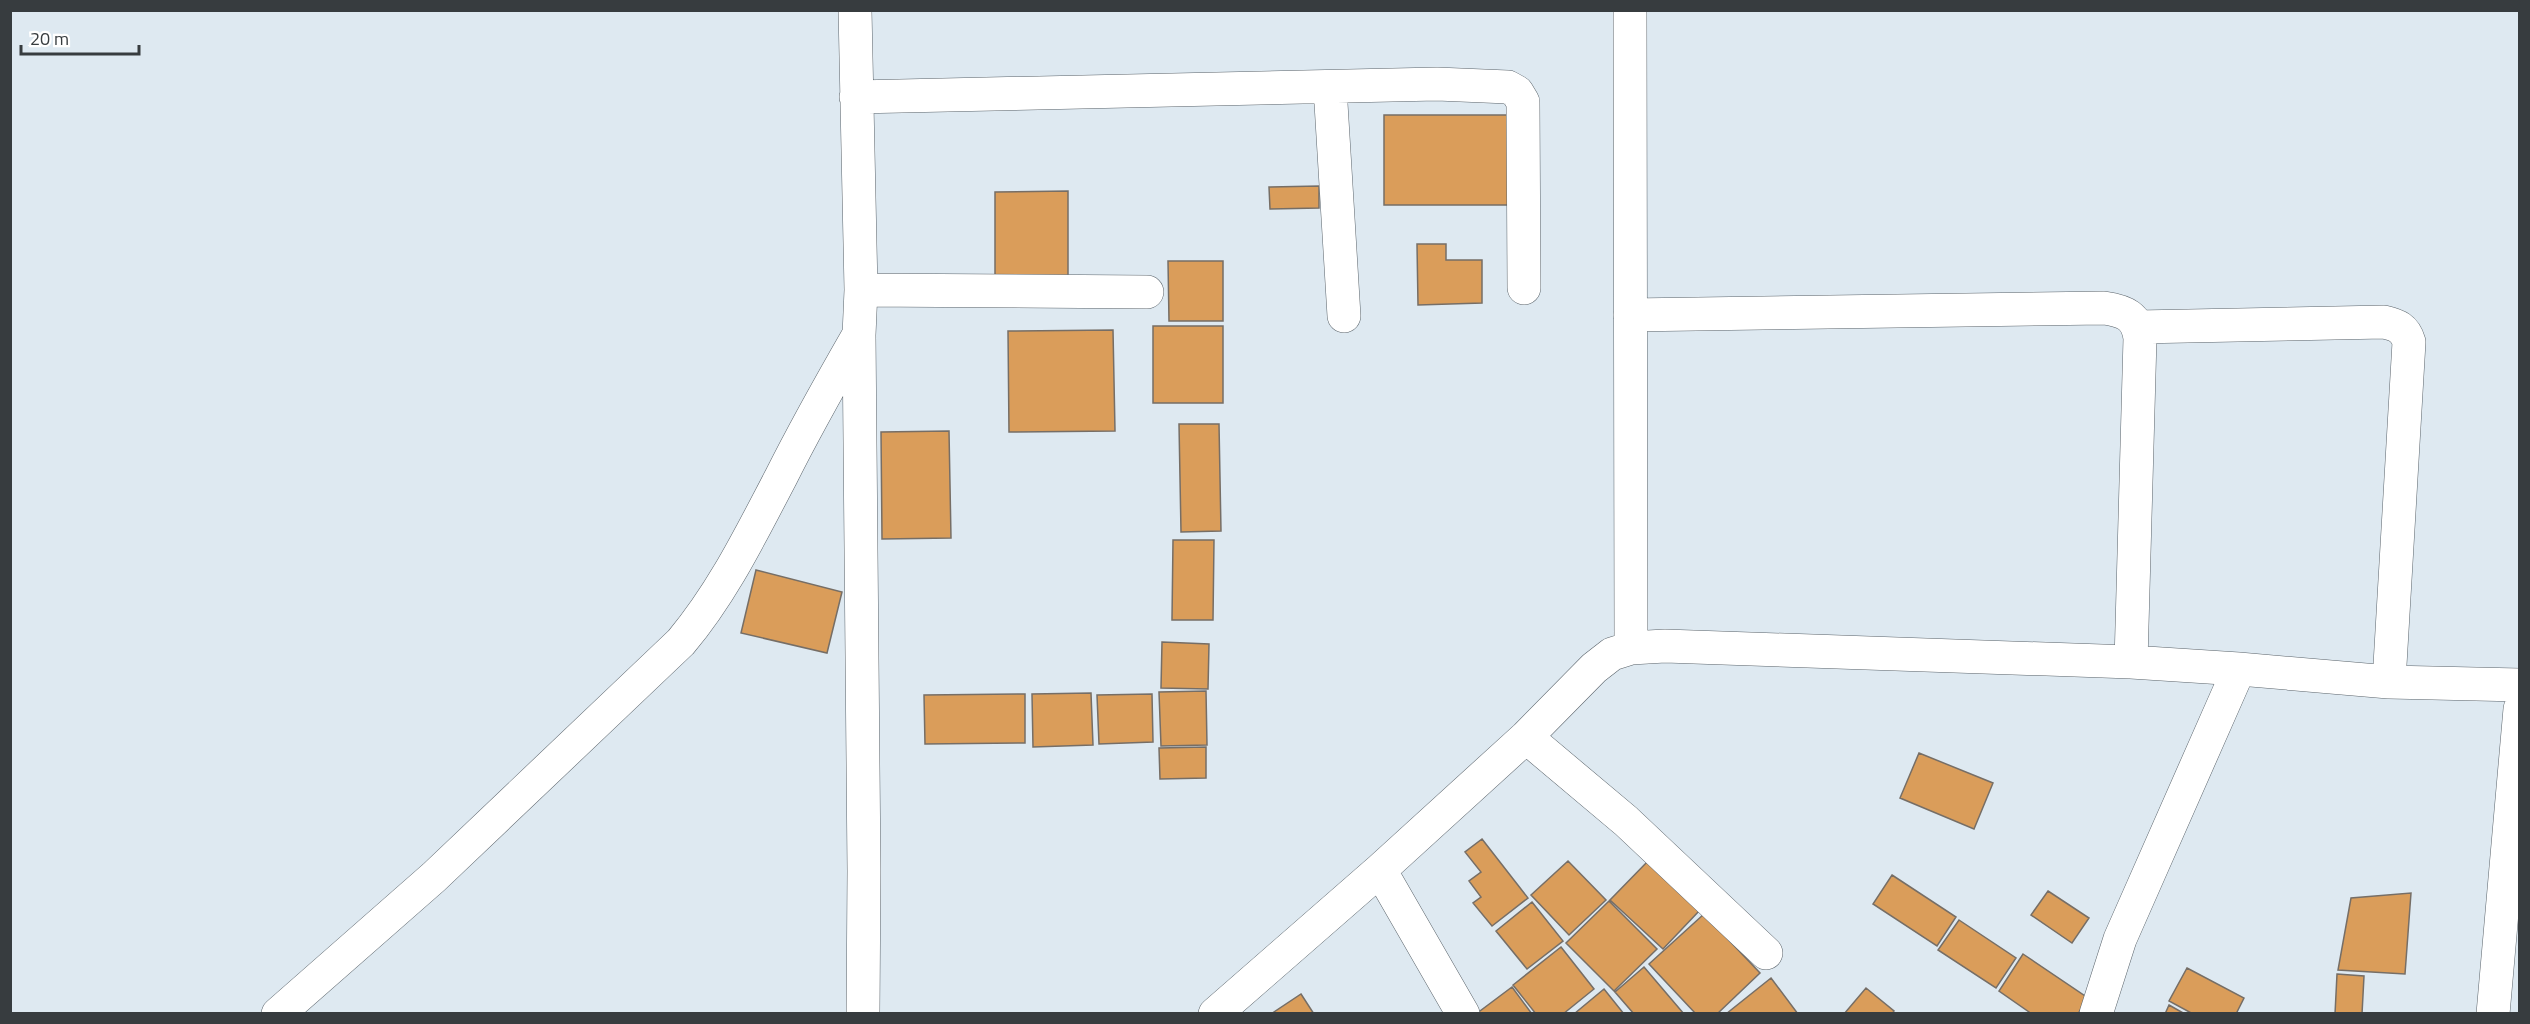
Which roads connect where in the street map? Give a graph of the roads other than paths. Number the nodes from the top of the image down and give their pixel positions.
1 (855, 10) edge
2 (1630, 10) edge
3 (1330, 87) junction
4 (856, 97) junction
5 (1524, 288) dead end
6 (861, 290) junction
7 (1147, 292) dead end
8 (1630, 315) junction
9 (1344, 316) dead end
10 (2138, 327) junction
11 (859, 335) junction
12 (1631, 648) junction
13 (2131, 662) junction
14 (2239, 669) junction
15 (2389, 682) junction
16 (2520, 685) edge
17 (2520, 709) edge
18 (1526, 737) junction
19 (1380, 870) junction
20 (1766, 953) dead end
21 (278, 1014) edge
22 (863, 1014) edge
23 (1215, 1014) edge
24 (1463, 1014) edge
25 (2096, 1014) edge
26 (2493, 1014) edge

1 - 4 street
2 - 8 street
3 - 4 street
3 - 5 street
3 - 9 street
4 - 6 street
6 - 7 street
6 - 11 street
8 - 10 street
8 - 12 street
10 - 13 street
10 - 15 street
11 - 21 street
11 - 22 street
12 - 13 street
12 - 18 street
13 - 14 street
14 - 15 street
14 - 25 street
15 - 16 street
17 - 26 street
18 - 19 street
18 - 20 street
19 - 23 street
19 - 24 street

